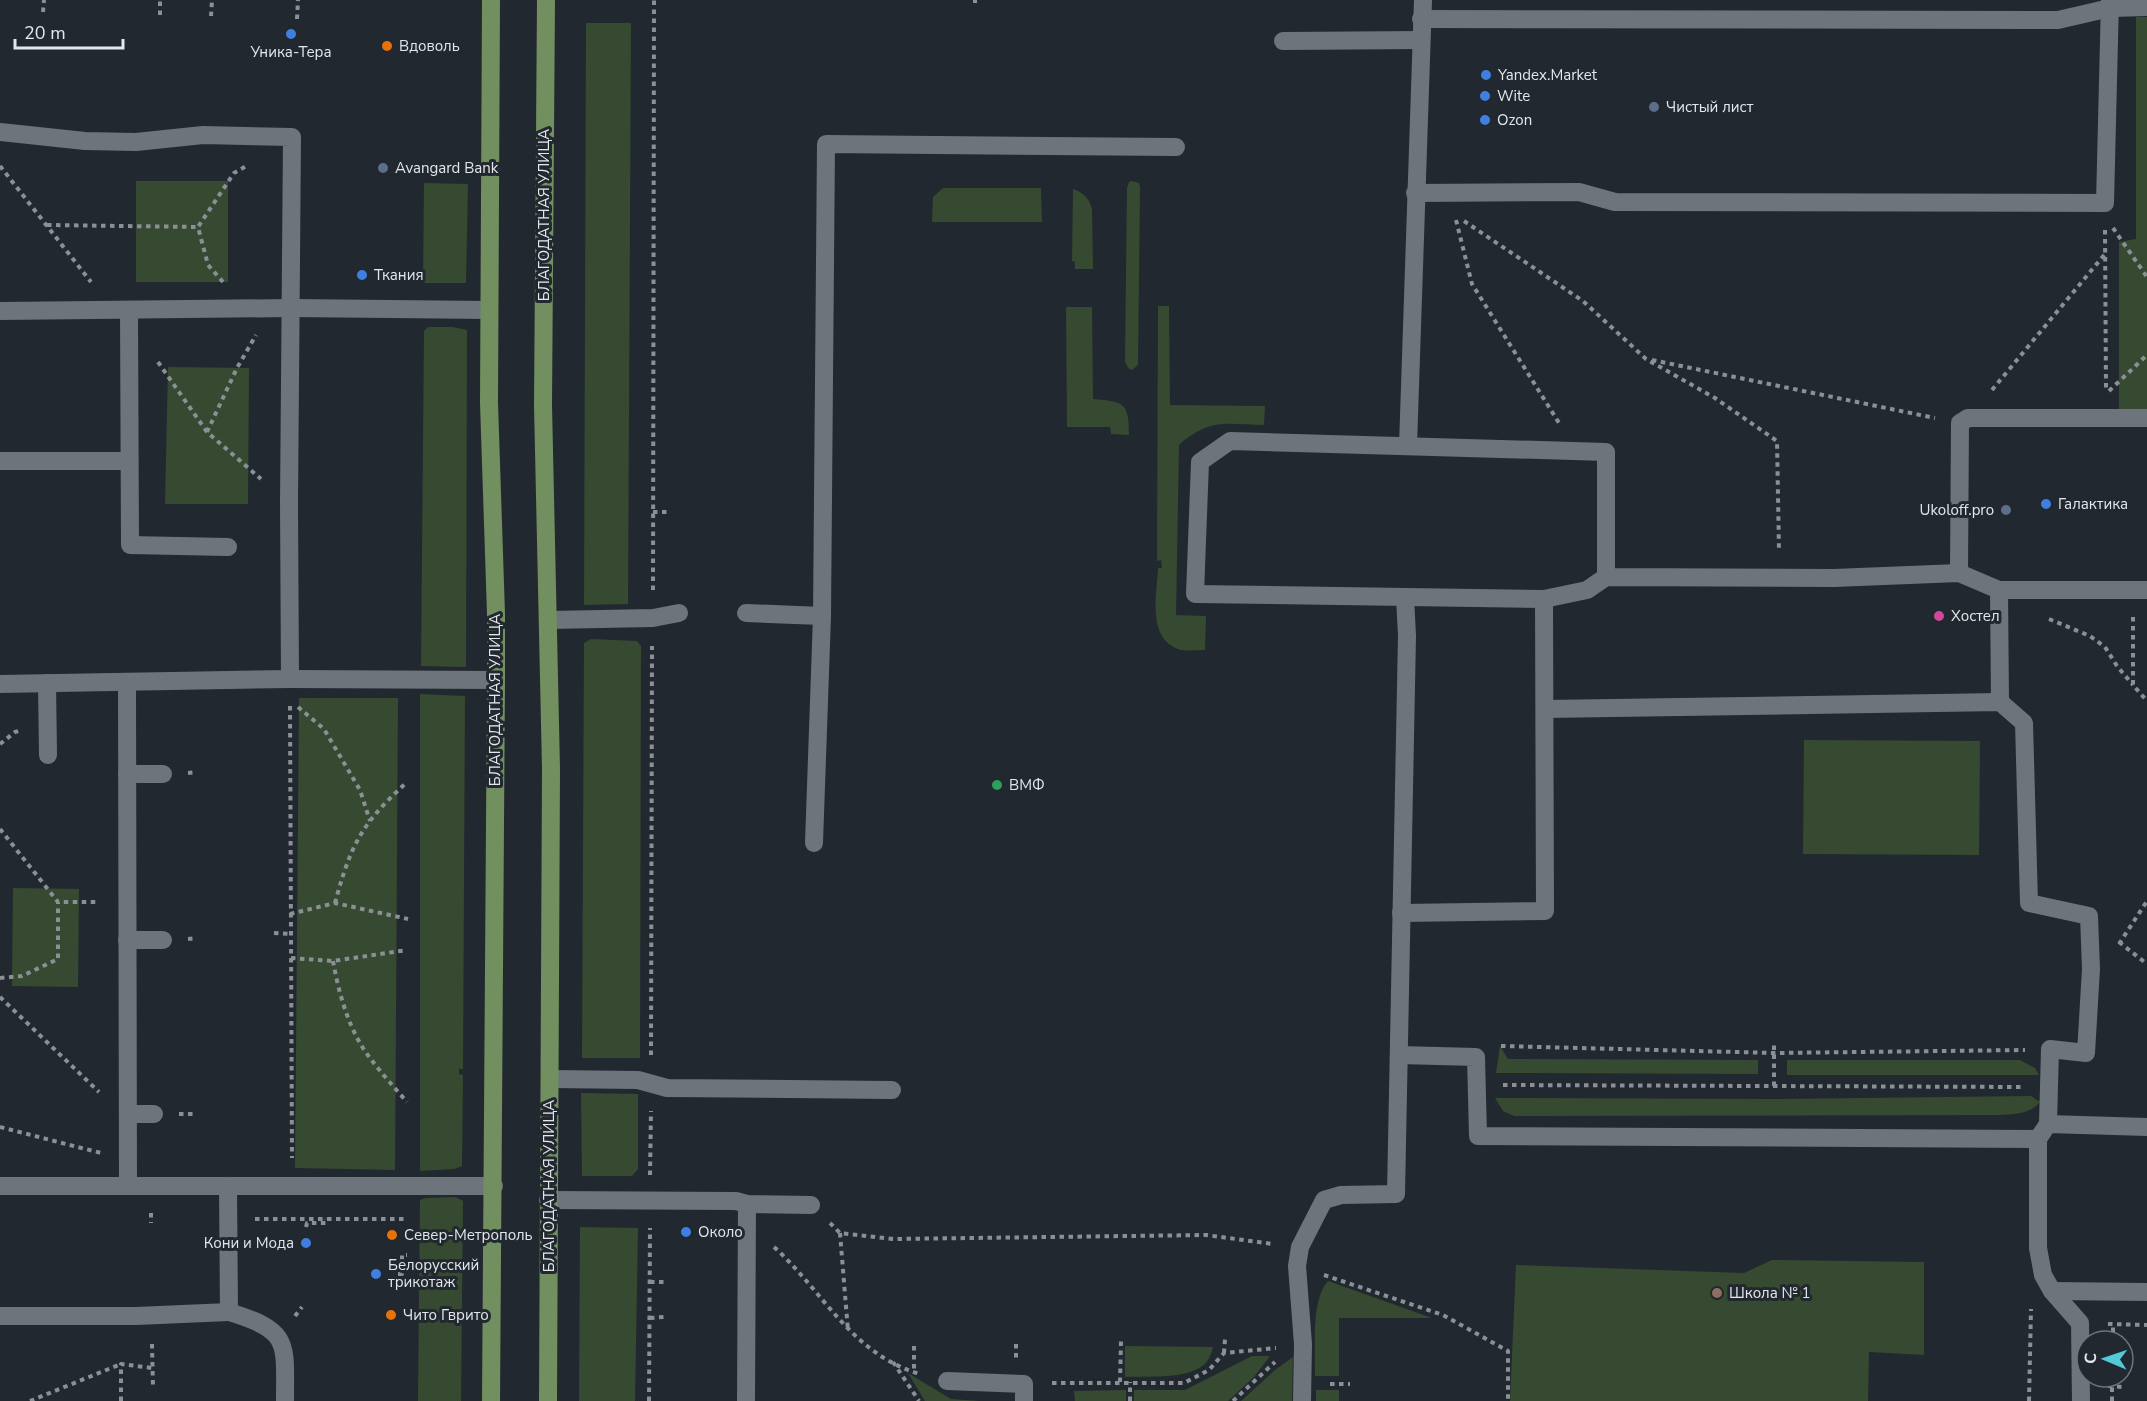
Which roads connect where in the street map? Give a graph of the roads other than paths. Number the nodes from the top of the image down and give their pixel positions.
1 (491, 0) edge
2 (546, 0) edge
3 (1423, 0) edge
4 (2110, 4) edge
5 (2147, 7) edge
6 (1421, 19) junction
7 (1283, 40) dead end
8 (1420, 40) junction
9 (0, 132) edge
10 (1176, 147) dead end
11 (1415, 193) junction
12 (291, 308) junction
13 (489, 309) junction
14 (0, 311) edge
15 (124, 316) junction
16 (2147, 418) edge
17 (1408, 446) junction
18 (0, 461) edge
19 (129, 461) junction
20 (228, 547) dead end
21 (1959, 573) junction
22 (1606, 578) junction
23 (2140, 589) edge
24 (1999, 590) junction
25 (1405, 597) junction
26 (1544, 599) junction
27 (679, 613) dead end
28 (746, 613) dead end
29 (822, 616) junction
30 (549, 620) junction
31 (290, 679) junction
32 (496, 680) junction
33 (47, 683) junction
34 (127, 683) junction
35 (0, 684) edge
36 (2000, 702) junction
37 (1546, 709) junction
38 (48, 755) dead end
39 (127, 774) junction
40 (163, 774) dead end
41 (814, 843) dead end
42 (1401, 913) junction
43 (126, 940) junction
44 (163, 940) dead end
45 (1400, 1055) junction
46 (549, 1079) junction
47 (892, 1090) dead end
48 (128, 1114) junction
49 (154, 1114) dead end
50 (2147, 1127) edge
51 (2043, 1131) junction
52 (0, 1186) edge
53 (128, 1186) junction
54 (228, 1186) junction
55 (494, 1186) junction
56 (548, 1200) junction
57 (747, 1204) junction
58 (811, 1205) road end
59 (2047, 1283) junction
60 (2147, 1292) edge
61 (229, 1312) junction
62 (0, 1316) edge
63 (947, 1382) road end
64 (1024, 1392) edge
65 (285, 1401) edge
66 (491, 1401) edge
67 (548, 1401) edge
68 (746, 1401) edge
69 (1302, 1401) edge
70 (2081, 1401) edge

1 - 13 main road, БЛАГОДАТНАЯ УЛИЦА
2 - 30 main road, БЛАГОДАТНАЯ УЛИЦА
3 - 6 lane
4 - 5 lane
4 - 6 lane
4 - 11 lane
6 - 8 lane
7 - 8 lane
8 - 11 lane
9 - 12 lane
10 - 29 lane
11 - 17 lane
12 - 13 lane
12 - 15 lane
12 - 31 lane
13 - 32 main road, БЛАГОДАТНАЯ УЛИЦА
14 - 15 lane
15 - 19 lane
16 - 21 lane
17 - 22 lane
17 - 25 lane
18 - 19 lane
19 - 20 lane
21 - 22 lane
21 - 24 lane
22 - 26 lane
23 - 24 lane
24 - 36 lane
25 - 26 lane
25 - 42 lane
26 - 37 lane
27 - 30 lane
28 - 29 lane
29 - 41 lane
30 - 46 main road, БЛАГОДАТНАЯ УЛИЦА
31 - 32 lane
31 - 34 lane
32 - 55 main road, БЛАГОДАТНАЯ УЛИЦА
33 - 34 lane
33 - 35 lane
33 - 38 lane
34 - 39 lane
36 - 37 lane
36 - 51 lane
37 - 42 lane
39 - 40 lane
39 - 43 lane
42 - 45 lane
43 - 44 lane
43 - 48 lane
45 - 51 lane
45 - 69 lane
46 - 47 lane
46 - 56 main road, БЛАГОДАТНАЯ УЛИЦА
48 - 49 lane
48 - 53 lane
50 - 51 lane
51 - 59 lane
52 - 53 lane
53 - 54 lane
54 - 55 lane
54 - 61 lane
55 - 66 main road, БЛАГОДАТНАЯ УЛИЦА
56 - 57 lane
56 - 67 main road, БЛАГОДАТНАЯ УЛИЦА
57 - 58 lane
57 - 68 lane
59 - 60 lane
59 - 70 lane
61 - 62 lane
61 - 65 lane
63 - 64 lane

